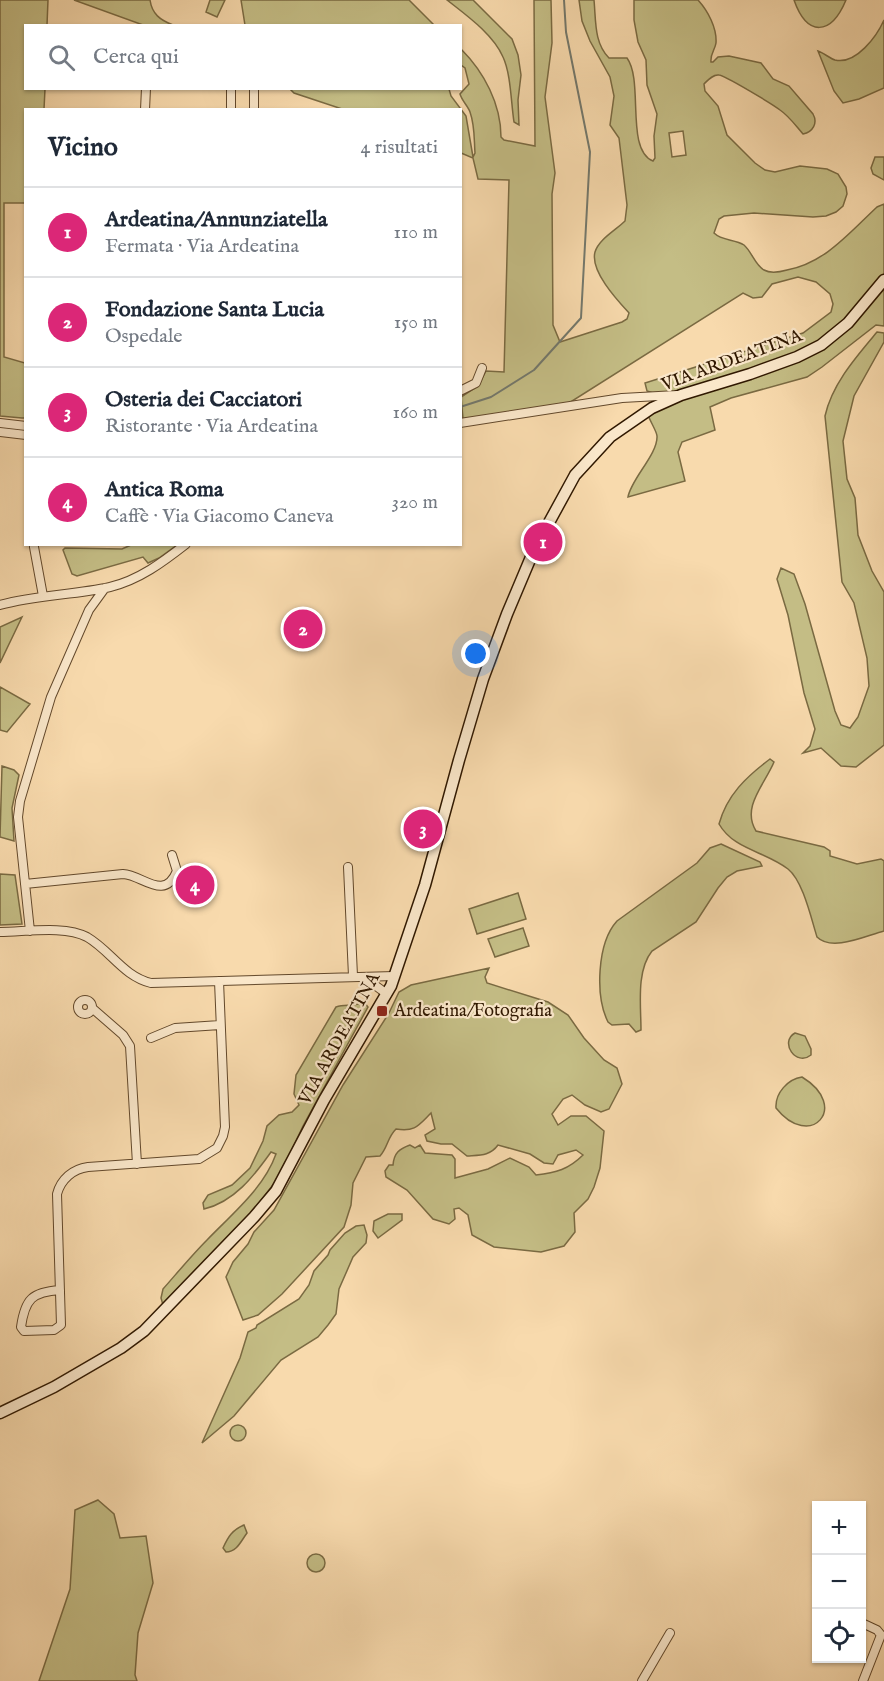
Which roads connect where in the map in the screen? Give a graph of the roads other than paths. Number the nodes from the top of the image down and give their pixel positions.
1 (146, 90) edge
2 (231, 90) edge
3 (254, 90) edge
4 (146, 108) edge
5 (231, 108) edge
6 (254, 108) edge
7 (884, 280) edge
8 (482, 368) dead end
9 (462, 390) edge
10 (681, 395) junction
11 (0, 423) edge
12 (462, 423) edge
13 (24, 426) edge
14 (0, 432) edge
15 (24, 435) edge
16 (34, 546) dead end
17 (183, 546) edge
18 (105, 588) junction
19 (43, 597) junction
20 (0, 605) edge
21 (172, 855) dead end
22 (348, 867) dead end
23 (25, 884) junction
24 (30, 931) junction
25 (0, 932) edge
26 (353, 976) junction
27 (394, 976) junction
28 (364, 977) junction
29 (219, 981) junction
30 (387, 994) junction
31 (92, 1008) dead end
32 (220, 1025) junction
33 (151, 1038) dead end
34 (136, 1164) junction
35 (60, 1290) junction
36 (0, 1413) edge
37 (866, 1625) edge
38 (670, 1633) dead end
39 (642, 1681) edge
40 (863, 1681) edge

1 - 4 street
2 - 5 street
3 - 6 street
7 - 10 main road, VIA ARDEATINA
8 - 9 street
10 - 12 street
10 - 27 main road, VIA ARDEATINA
11 - 13 street
14 - 15 street
16 - 19 street
17 - 18 street
18 - 19 street
18 - 23 street
19 - 20 street
21 - 23 street
22 - 26 street
23 - 24 street
24 - 25 street
24 - 29 street
26 - 28 street
26 - 29 street
27 - 28 street
27 - 30 main road, VIA ARDEATINA
28 - 30 street
29 - 32 street
30 - 36 main road, VIA ARDEATINA
31 - 34 street
32 - 33 street
32 - 34 street
34 - 35 street
35 - 35 street
37 - 40 street
38 - 39 street

